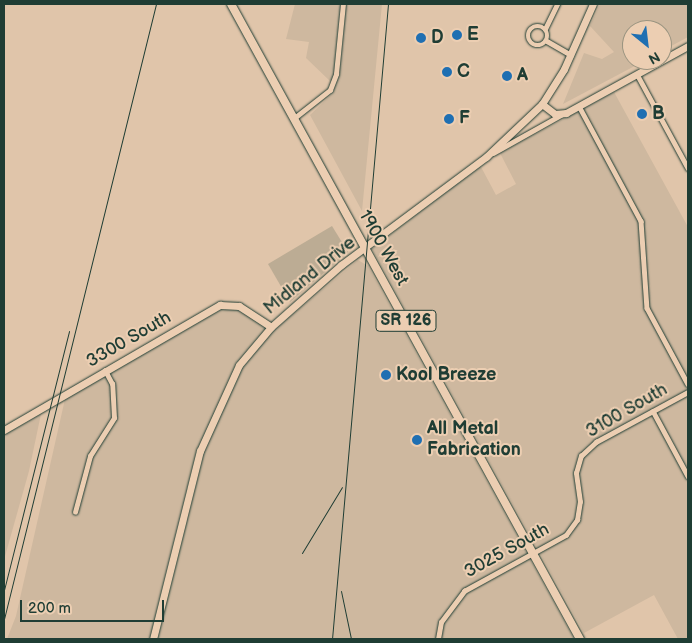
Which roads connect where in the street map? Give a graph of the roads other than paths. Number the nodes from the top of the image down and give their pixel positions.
1 (230, 4) edge
2 (343, 4) edge
3 (557, 4) edge
4 (592, 4) edge
5 (545, 29) junction
6 (546, 41) junction
7 (688, 46) edge
8 (571, 55) junction
9 (637, 74) junction
10 (542, 104) junction
11 (579, 106) junction
12 (566, 112) junction
13 (293, 119) junction
14 (486, 157) junction
15 (688, 168) edge
16 (367, 248) junction
17 (271, 327) junction
18 (105, 370) junction
19 (688, 384) edge
20 (688, 392) edge
21 (653, 411) junction
22 (4, 430) edge
23 (581, 456) joint
24 (688, 476) edge
25 (75, 512) dead end
26 (533, 553) junction
27 (153, 639) edge
28 (438, 639) edge
29 (580, 639) edge

1 - 13 main road, 1900 West / SR 126
2 - 13 street
3 - 5 street
4 - 8 street, Midland Drive
5 - 6 street
5 - 6 street
6 - 8 street
7 - 9 street
8 - 10 street, Midland Drive
9 - 11 street
9 - 15 street
10 - 12 street
10 - 14 street, Midland Drive
11 - 12 street
11 - 19 street
12 - 14 street
13 - 16 main road, 1900 West / SR 126
14 - 16 street, Midland Drive
16 - 17 street, Midland Drive
16 - 26 main road, 1900 West / SR 126
17 - 18 street, 3300 South
17 - 27 street, Midland Drive
18 - 22 street, 3300 South
18 - 25 street
20 - 21 street, 3100 South
21 - 23 street, 3100 South
21 - 24 street
23 - 26 street, 3025 South
26 - 28 street, 3025 South
26 - 29 main road, 1900 West / SR 126

